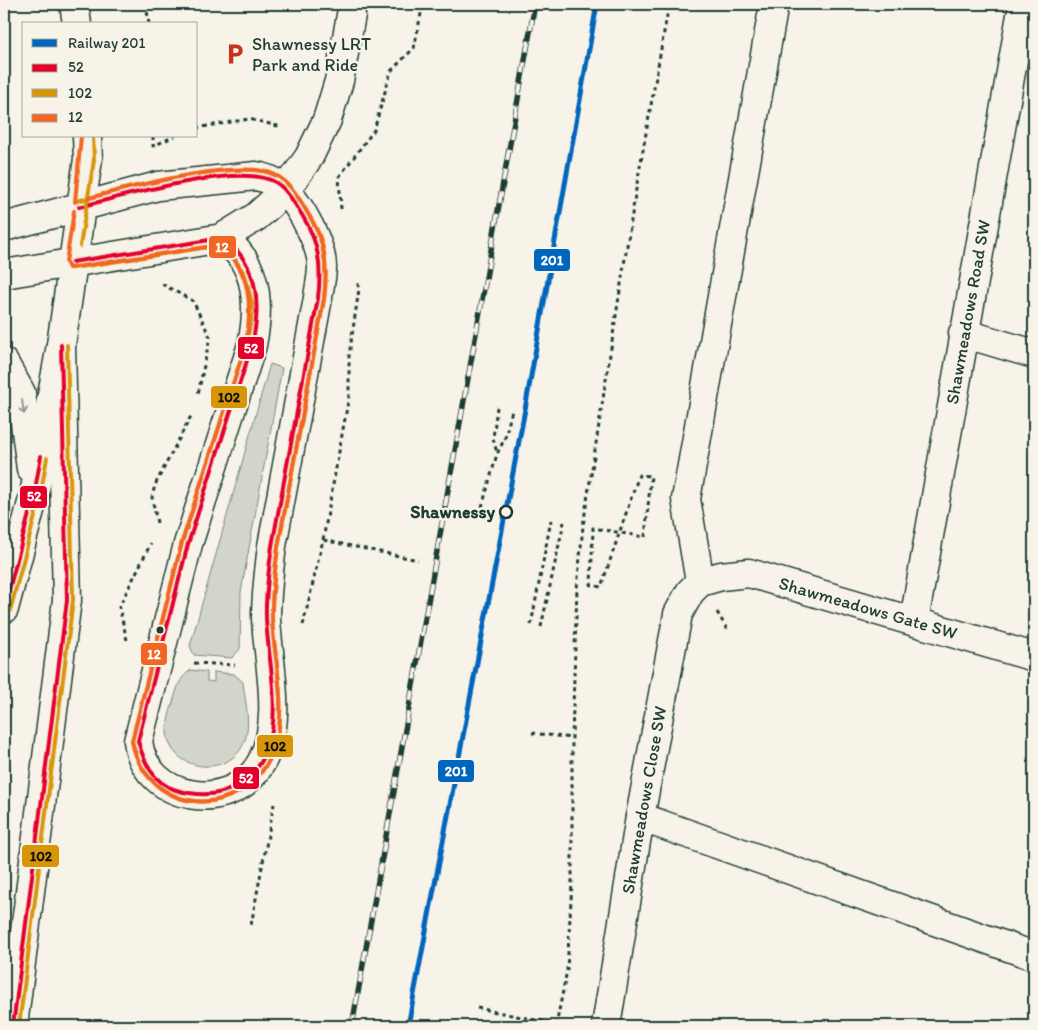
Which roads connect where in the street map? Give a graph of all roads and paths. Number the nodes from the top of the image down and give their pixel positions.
1 (74, 4) edge
2 (146, 4) edge
3 (669, 4) edge
4 (774, 4) edge
5 (1024, 4) edge
6 (350, 15) dead end
7 (77, 22) edge
8 (150, 22) edge
9 (1022, 78) edge
10 (282, 127) dead end
11 (198, 128) edge
12 (87, 138) edge
13 (153, 138) edge
14 (170, 138) edge
15 (286, 190) junction
16 (80, 207) junction
17 (4, 227) edge
18 (222, 238) junction
19 (72, 262) junction
20 (4, 274) edge
21 (156, 280) dead end
22 (964, 332) junction
23 (62, 345) junction
24 (1034, 354) edge
25 (4, 363) edge
26 (196, 400) dead end
27 (497, 407) dead end
28 (194, 409) dead end
29 (512, 410) dead end
30 (497, 454) junction
31 (34, 495) junction
32 (482, 507) dead end
33 (551, 520) dead end
34 (564, 522) dead end
35 (156, 532) dead end
36 (619, 533) junction
37 (152, 540) dead end
38 (418, 560) dead end
39 (700, 582) junction
40 (4, 609) edge
41 (914, 621) junction
42 (530, 626) dead end
43 (541, 627) dead end
44 (302, 630) dead end
45 (128, 642) dead end
46 (1034, 657) edge
47 (189, 662) dead end
48 (244, 665) dead end
49 (532, 733) dead end
50 (572, 738) junction
51 (640, 817) junction
52 (1034, 956) edge
53 (477, 1008) dead end
54 (556, 1025) edge
55 (13, 1026) edge
56 (606, 1026) edge

1 - 7 street
2 - 8 path
3 - 50 path
4 - 39 street
5 - 9 street, Shawmeadows Road SW
6 - 15 street
9 - 22 street, Shawmeadows Road SW
10 - 11 path
12 - 16 street
13 - 14 path
15 - 16 street
15 - 18 street
15 - 18 street
16 - 17 street
16 - 19 street
18 - 19 street
19 - 20 street
19 - 23 street
21 - 26 path
22 - 24 street
22 - 41 street, Shawmeadows Road SW
23 - 31 street
23 - 55 street
25 -> 31 street
27 - 30 path
28 - 35 path
29 - 30 path
30 - 32 path
31 - 40 street
33 - 42 path
34 - 43 path
36 - 36 path
36 - 36 path
37 - 45 path
38 - 44 path
39 - 41 street, Shawmeadows Gate SW
39 - 51 street, Shawmeadows Close SW
41 - 46 street, Shawmeadows Gate SW
47 - 48 path
49 - 50 path
50 - 54 path
51 - 52 street
51 - 56 street, Shawmeadows Close SW
53 - 54 path

